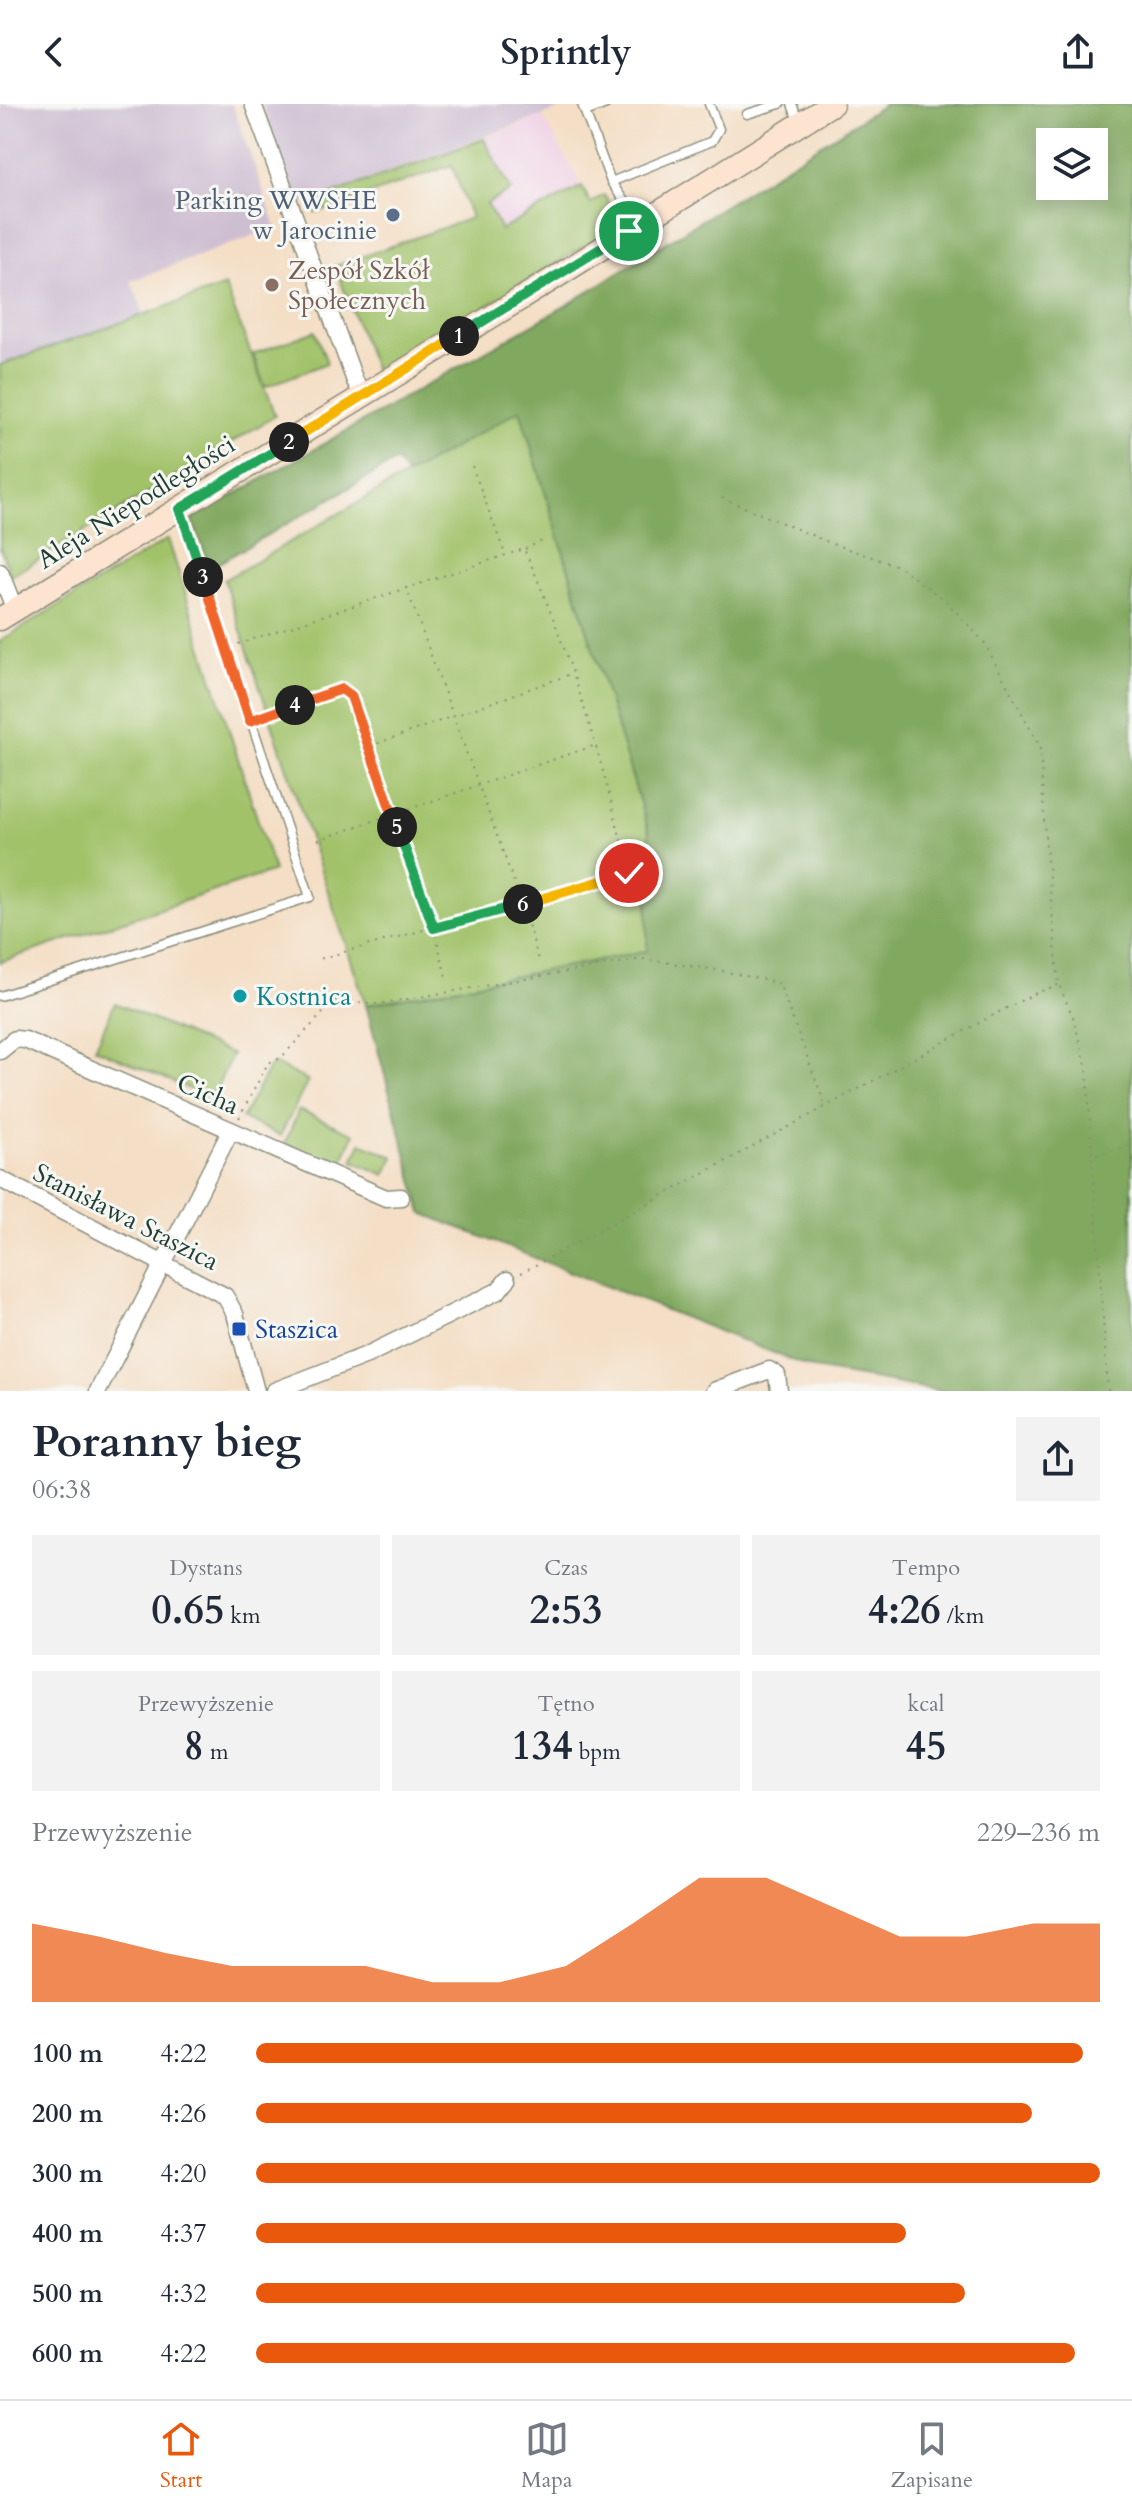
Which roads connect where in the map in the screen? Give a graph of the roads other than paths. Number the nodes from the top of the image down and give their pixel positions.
1 (253, 104) edge
2 (606, 104) edge
3 (709, 104) edge
4 (780, 104) edge
5 (832, 104) edge
6 (583, 108) edge
7 (747, 114) dead end
8 (795, 114) edge
9 (611, 182) junction
10 (640, 224) junction
11 (363, 395) junction
12 (180, 509) junction
13 (0, 572) edge
14 (8, 614) edge
15 (0, 996) edge
16 (0, 1051) edge
17 (234, 1125) junction
18 (0, 1179) edge
19 (401, 1197) dead end
20 (164, 1264) junction
21 (507, 1280) road end
22 (98, 1391) edge
23 (256, 1391) edge
24 (274, 1391) edge
25 (714, 1391) edge
26 (779, 1391) edge

1 - 11 street
2 - 6 lane
3 - 9 lane
4 - 7 lane
5 - 8 main road, Aleja Niepodległości
6 - 9 lane
8 - 10 main road, Aleja Niepodległości
9 - 10 lane
10 - 11 main road, Aleja Niepodległości
11 - 12 main road, Aleja Niepodległości
12 - 14 main road, Aleja Niepodległości
12 - 15 lane
13 - 14 street
16 - 17 street, Cicha
17 - 19 street, Cicha
17 - 20 street
18 - 20 street, Stanisława Staszica
20 - 22 street
20 - 23 street, Stanisława Staszica
21 - 24 street
25 - 26 street

